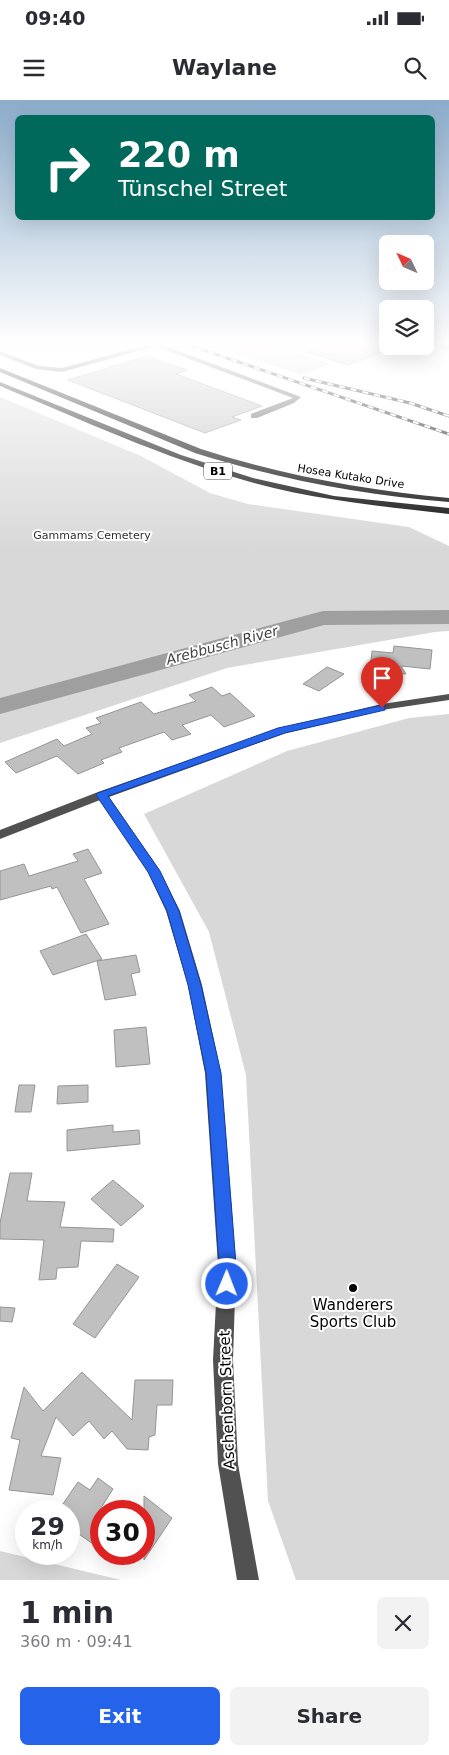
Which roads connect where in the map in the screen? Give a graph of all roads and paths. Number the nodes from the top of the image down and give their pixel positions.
1 (71, 413) edge
2 (107, 413) edge
3 (262, 413) edge
4 (254, 416) dead end
5 (449, 500) edge
6 (449, 511) edge
7 (449, 697) edge
8 (102, 795) junction
9 (0, 835) edge
10 (248, 1580) edge

1 - 6 main road, Hosea Kutako Drive / B1
2 - 5 main road, Hosea Kutako Drive / B1
3 - 4 street
7 - 8 street
8 - 9 street
8 - 10 street, Aschenborn Street

